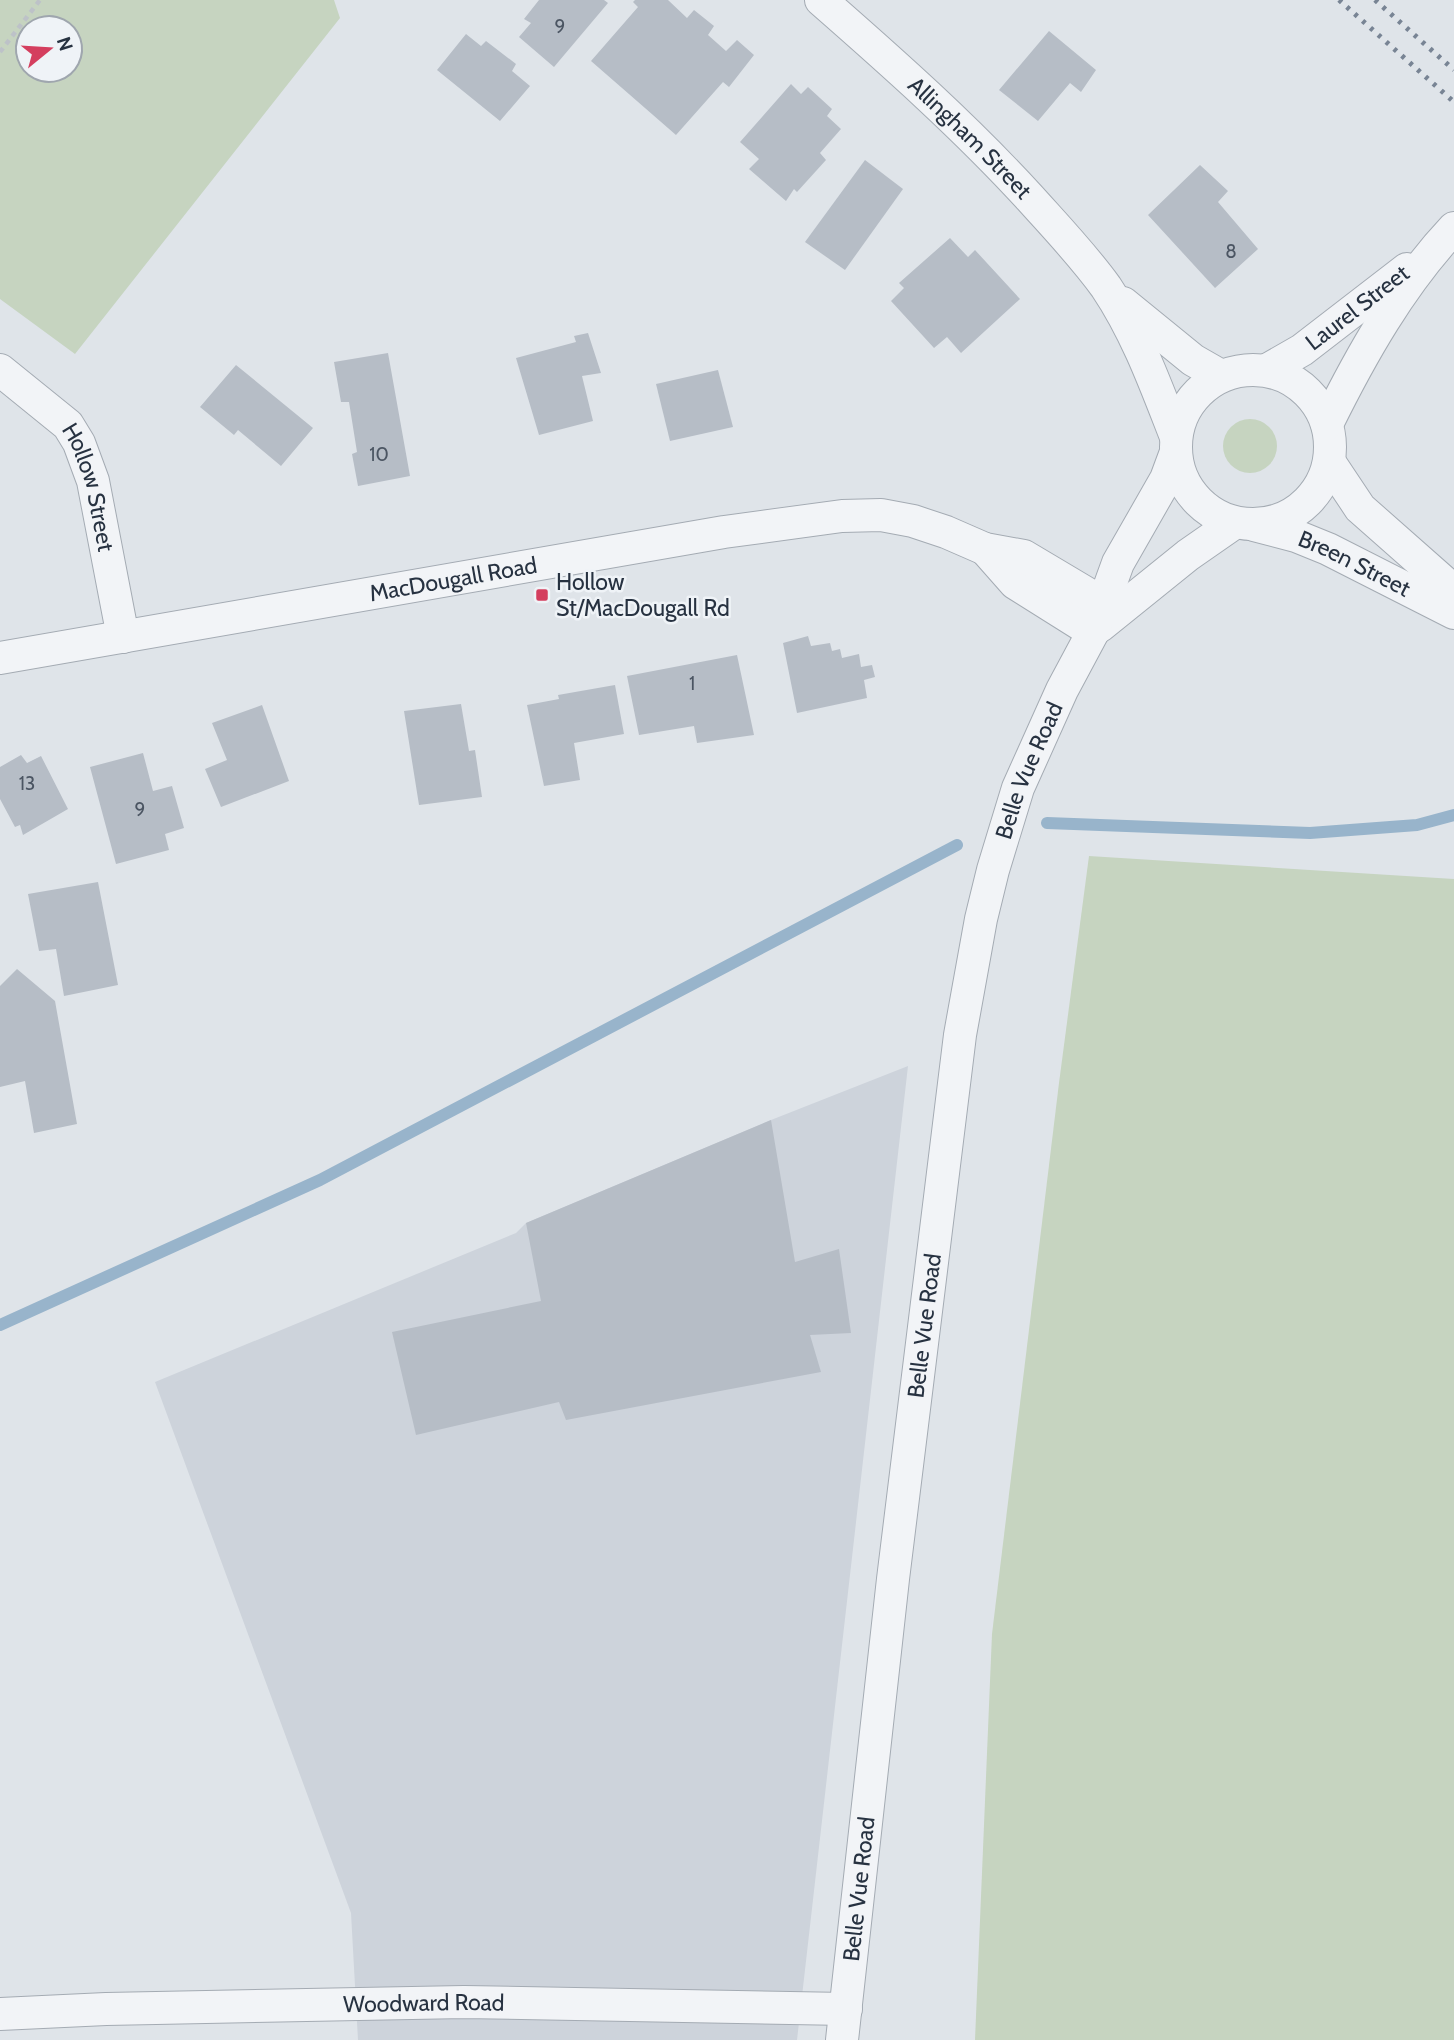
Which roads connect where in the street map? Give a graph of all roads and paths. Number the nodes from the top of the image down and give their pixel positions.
1 (40, 0) edge
2 (821, 0) edge
3 (0, 51) edge
4 (1448, 233) edge
5 (1106, 288) junction
6 (0, 370) edge
7 (1267, 370) junction
8 (1221, 376) junction
9 (1327, 424) junction
10 (1176, 444) junction
11 (1330, 463) junction
12 (1244, 524) junction
13 (1454, 591) edge
14 (1454, 613) edge
15 (1104, 616) junction
16 (123, 637) junction
17 (0, 658) edge
18 (846, 2009) junction
19 (0, 2014) edge
20 (842, 2040) edge

1 - 3 path
2 - 5 street, Allingham Street
4 - 7 street, Laurel Street
4 - 9 street, Laurel Street
5 - 8 street, Allingham Street
5 - 10 street, Allingham Street
6 - 16 street, Hollow Street
7 - 8 street
7 - 9 street
8 - 10 street
9 - 11 street
10 - 12 street
10 - 15 street, Belle Vue Road
11 - 12 street
11 - 13 street, Breen Street
12 - 14 street, Breen Street
12 - 15 street, Belle Vue Road
15 - 16 street, MacDougall Road
15 - 18 street, Belle Vue Road
16 - 17 street, MacDougall Road
18 - 19 street, Woodward Road
18 - 20 street, Belle Vue Road

